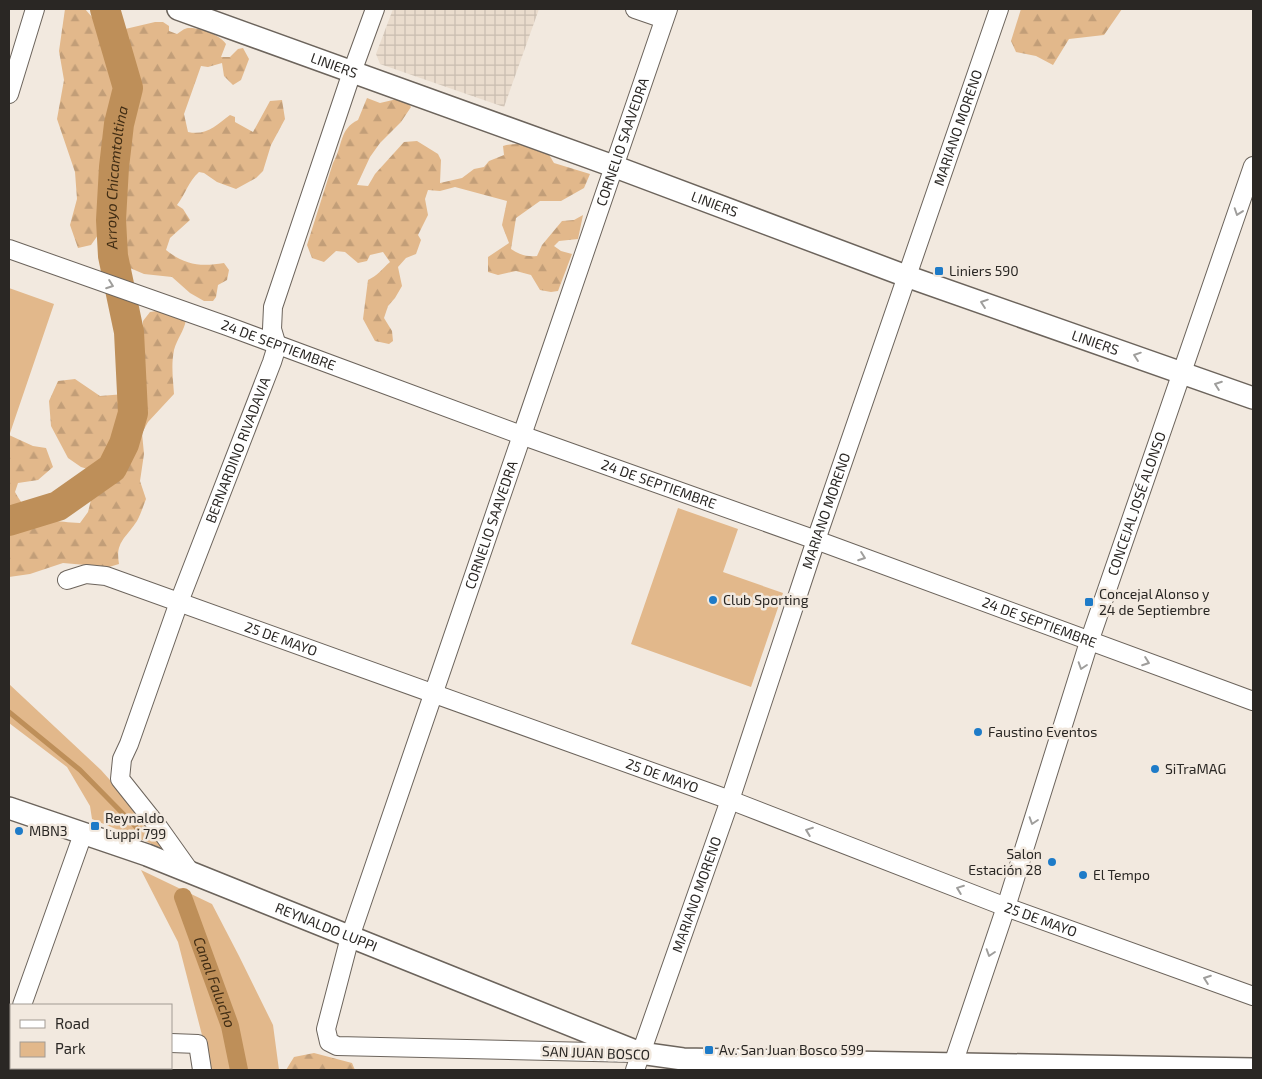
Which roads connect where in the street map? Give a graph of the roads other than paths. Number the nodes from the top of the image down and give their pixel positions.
1 (35, 9) edge
2 (178, 9) edge
3 (375, 9) edge
4 (636, 9) edge
5 (999, 9) edge
6 (666, 14) edge
7 (352, 72) junction
8 (9, 94) edge
9 (613, 166) junction
10 (1253, 166) edge
11 (9, 249) edge
12 (906, 276) junction
13 (277, 346) junction
14 (1184, 372) junction
15 (1253, 398) edge
16 (521, 435) junction
17 (816, 540) junction
18 (67, 580) dead end
19 (178, 602) junction
20 (1089, 642) junction
21 (433, 692) junction
22 (1253, 701) edge
23 (730, 800) junction
24 (9, 808) edge
25 (83, 834) junction
26 (191, 873) junction
27 (1006, 907) junction
28 (350, 936) junction
29 (1253, 996) edge
30 (22, 1004) edge
31 (329, 1042) joint
32 (172, 1043) edge
33 (637, 1062) edge
34 (953, 1067) edge
35 (1253, 1069) edge
36 (202, 1070) edge

1 - 8 street
2 - 7 street, LINIERS
3 - 7 street, BERNARDINO RIVADAVIA
4 - 6 street
5 - 12 street, MARIANO MORENO
6 - 9 street, CORNELIO SAAVEDRA
7 - 9 street, LINIERS
7 - 13 street, BERNARDINO RIVADAVIA
9 - 12 street, LINIERS
9 - 16 street, CORNELIO SAAVEDRA
10 -> 14 street, CONCEJAL JOSÉ ALONSO
11 -> 13 street, 24 DE SEPTIEMBRE
14 -> 12 street, LINIERS
12 - 17 street, MARIANO MORENO
13 - 16 street, 24 DE SEPTIEMBRE
13 - 19 street, BERNARDINO RIVADAVIA
15 -> 14 street, LINIERS
14 - 20 street, CONCEJAL JOSÉ ALONSO
16 - 17 street, 24 DE SEPTIEMBRE
16 - 21 street, CORNELIO SAAVEDRA
17 -> 20 street, 24 DE SEPTIEMBRE
17 - 23 street, MARIANO MORENO
18 - 19 street, 25 DE MAYO
19 - 21 street, 25 DE MAYO
19 - 26 street, BERNARDINO RIVADAVIA
20 -> 22 street, 24 DE SEPTIEMBRE
20 -> 27 street, CONCEJAL JOSÉ ALONSO
21 - 23 street, 25 DE MAYO
21 - 28 street, CORNELIO SAAVEDRA
27 -> 23 street, 25 DE MAYO
23 - 33 street, MARIANO MORENO
24 - 25 street, REYNALDO LUPPI
25 - 26 street, REYNALDO LUPPI
25 - 30 street
26 - 28 street, REYNALDO LUPPI
29 -> 27 street, 25 DE MAYO
27 -> 34 street, CONCEJAL JOSÉ ALONSO
28 - 31 street, CORNELIO SAAVEDRA
28 - 33 street, REYNALDO LUPPI
31 - 33 street, SAN JUAN BOSCO
32 - 36 street
33 - 34 street, SAN JUAN BOSCO
34 - 35 street, SAN JUAN BOSCO

